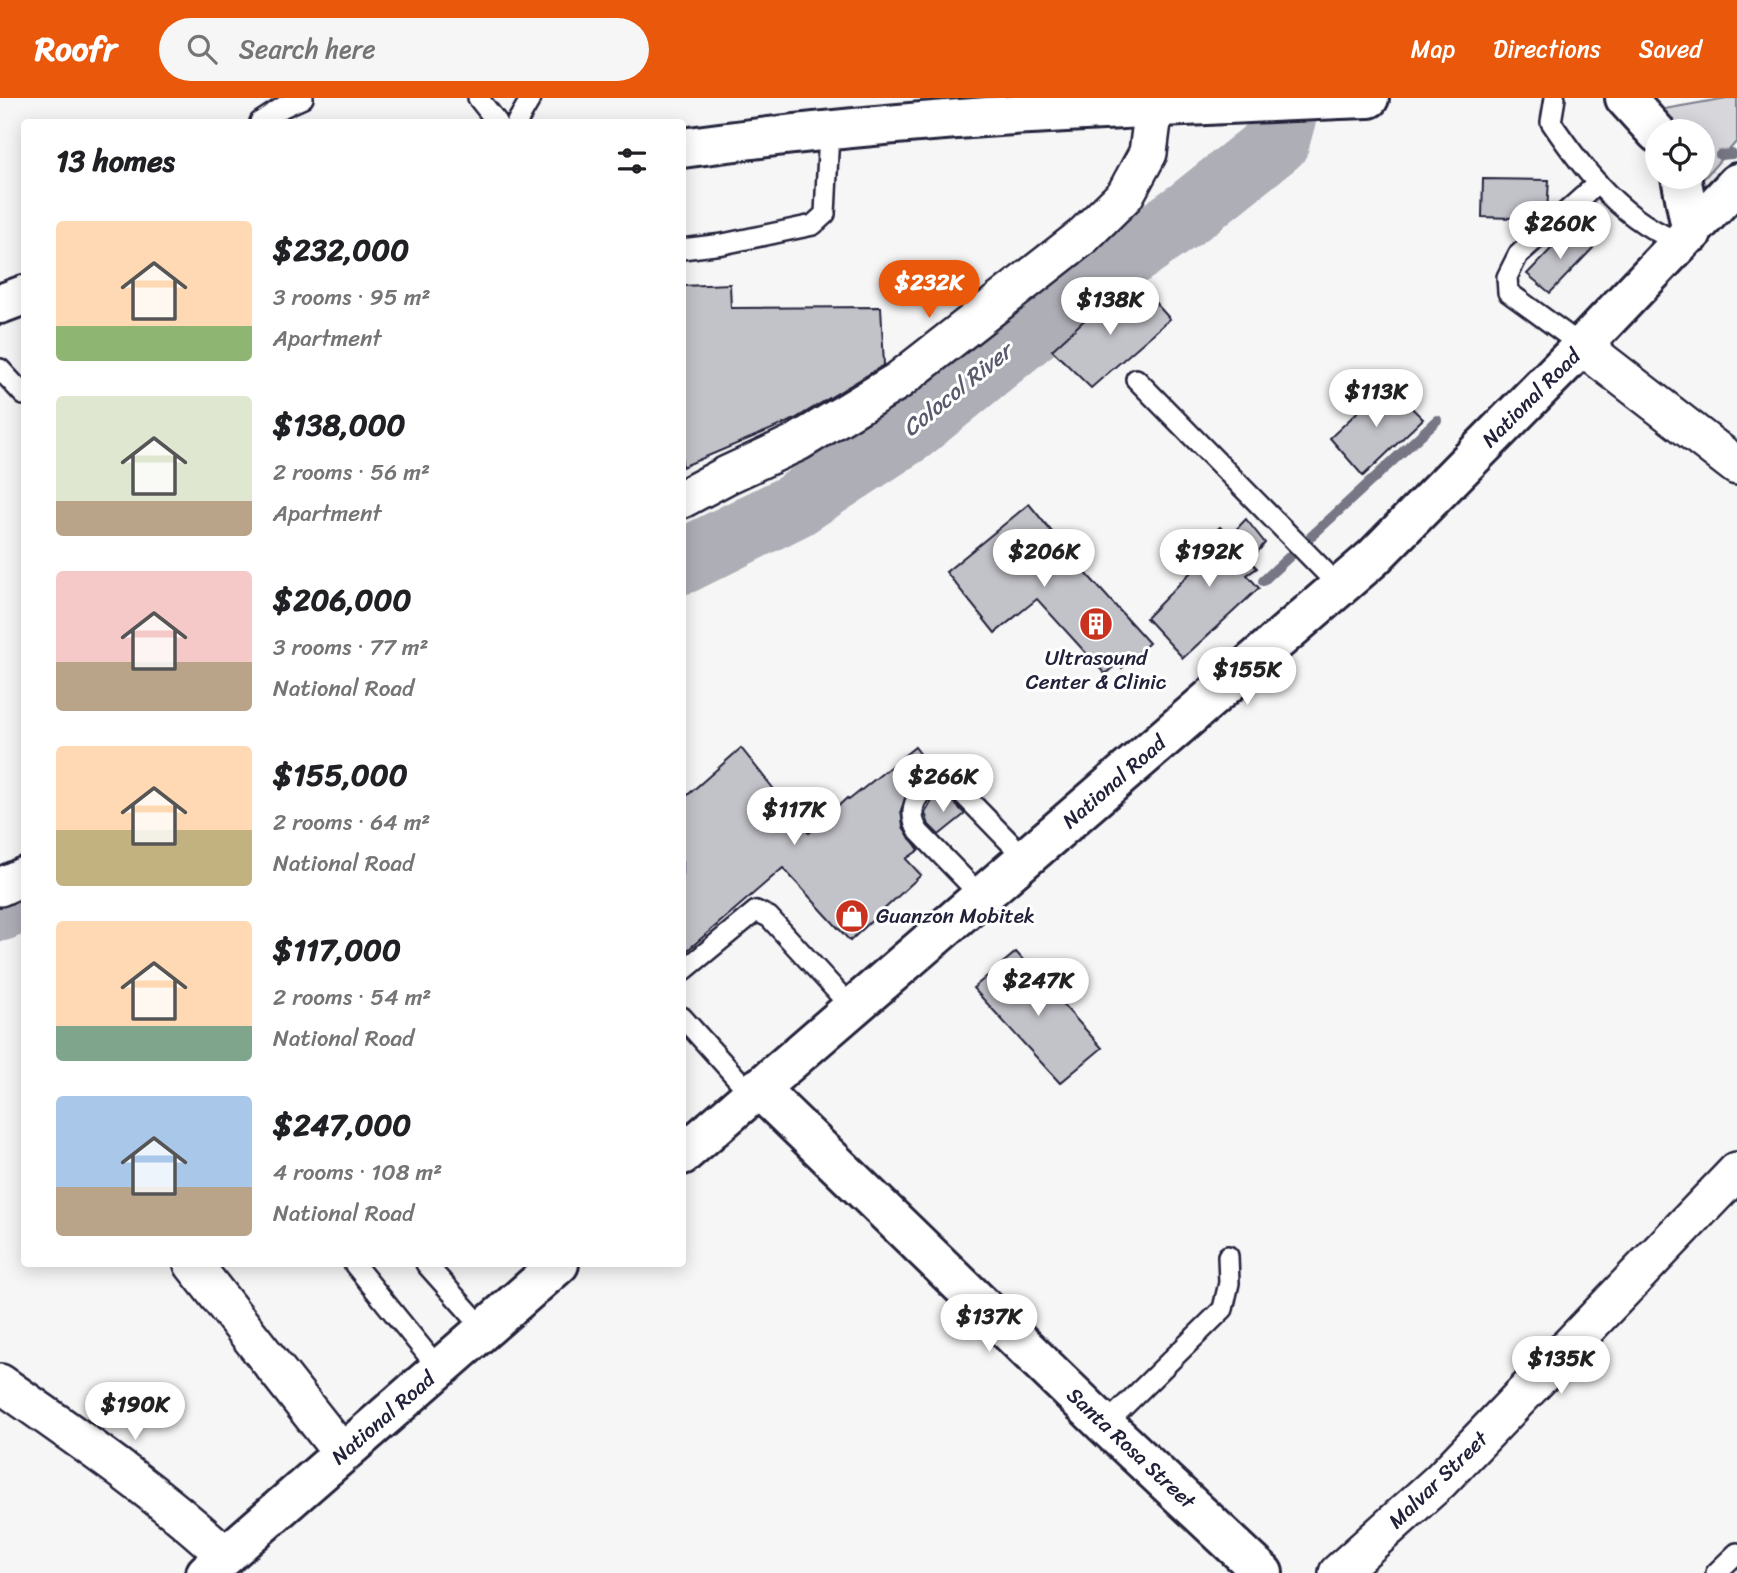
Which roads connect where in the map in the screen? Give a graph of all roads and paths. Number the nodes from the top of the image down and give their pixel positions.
1 (303, 98) edge
2 (478, 98) edge
3 (531, 98) edge
4 (1369, 98) edge
5 (1555, 98) edge
6 (1625, 98) edge
7 (1165, 103) edge
8 (265, 119) edge
9 (495, 119) edge
10 (519, 119) edge
11 (1645, 120) edge
12 (829, 132) junction
13 (686, 148) edge
14 (1598, 183) junction
15 (1737, 183) edge
16 (1682, 189) edge
17 (1687, 238) junction
18 (686, 249) edge
19 (21, 296) edge
20 (0, 303) edge
21 (1582, 346) junction
22 (0, 369) edge
23 (1136, 379) dead end
24 (21, 393) edge
25 (1737, 466) edge
26 (686, 497) edge
27 (1340, 587) junction
28 (1025, 858) junction
29 (21, 877) edge
30 (0, 887) edge
31 (981, 896) junction
32 (686, 969) edge
33 (852, 1008) junction
34 (686, 1021) edge
35 (755, 1091) junction
36 (686, 1151) edge
37 (1737, 1171) edge
38 (1228, 1255) dead end
39 (195, 1267) edge
40 (356, 1267) edge
41 (429, 1267) edge
42 (547, 1267) edge
43 (484, 1329) junction
44 (439, 1369) junction
45 (0, 1383) edge
46 (1105, 1425) junction
47 (342, 1453) junction
48 (1737, 1553) edge
49 (216, 1564) edge
50 (1263, 1573) edge
51 (1338, 1573) edge
52 (1716, 1573) edge

1 - 8 lane
2 - 9 lane
3 - 10 lane
4 - 7 main road
5 - 14 lane
6 - 11 main road
7 - 12 main road
7 - 26 street
12 - 13 main road
12 - 18 lane
14 - 17 lane
14 - 21 lane
15 - 17 main road, National Road
16 - 17 main road
17 - 21 main road, National Road
19 - 20 main road
21 - 25 street
21 - 27 main road, National Road
22 - 24 lane
23 - 27 lane
27 - 28 main road, National Road
28 - 31 main road, National Road
28 - 31 lane
29 - 30 street
31 - 33 main road, National Road
32 - 33 lane
33 - 35 main road, National Road
34 - 35 lane
35 - 36 main road, National Road
35 - 46 main road, Santa Rosa Street
37 - 51 street, Malvar Street
38 - 46 lane
39 - 47 street
40 - 44 lane
41 - 43 lane
42 - 43 main road, National Road
43 - 44 main road, National Road
44 - 47 main road, National Road
45 - 49 street
46 - 50 main road, Santa Rosa Street
47 - 49 main road, National Road
48 - 52 lane

